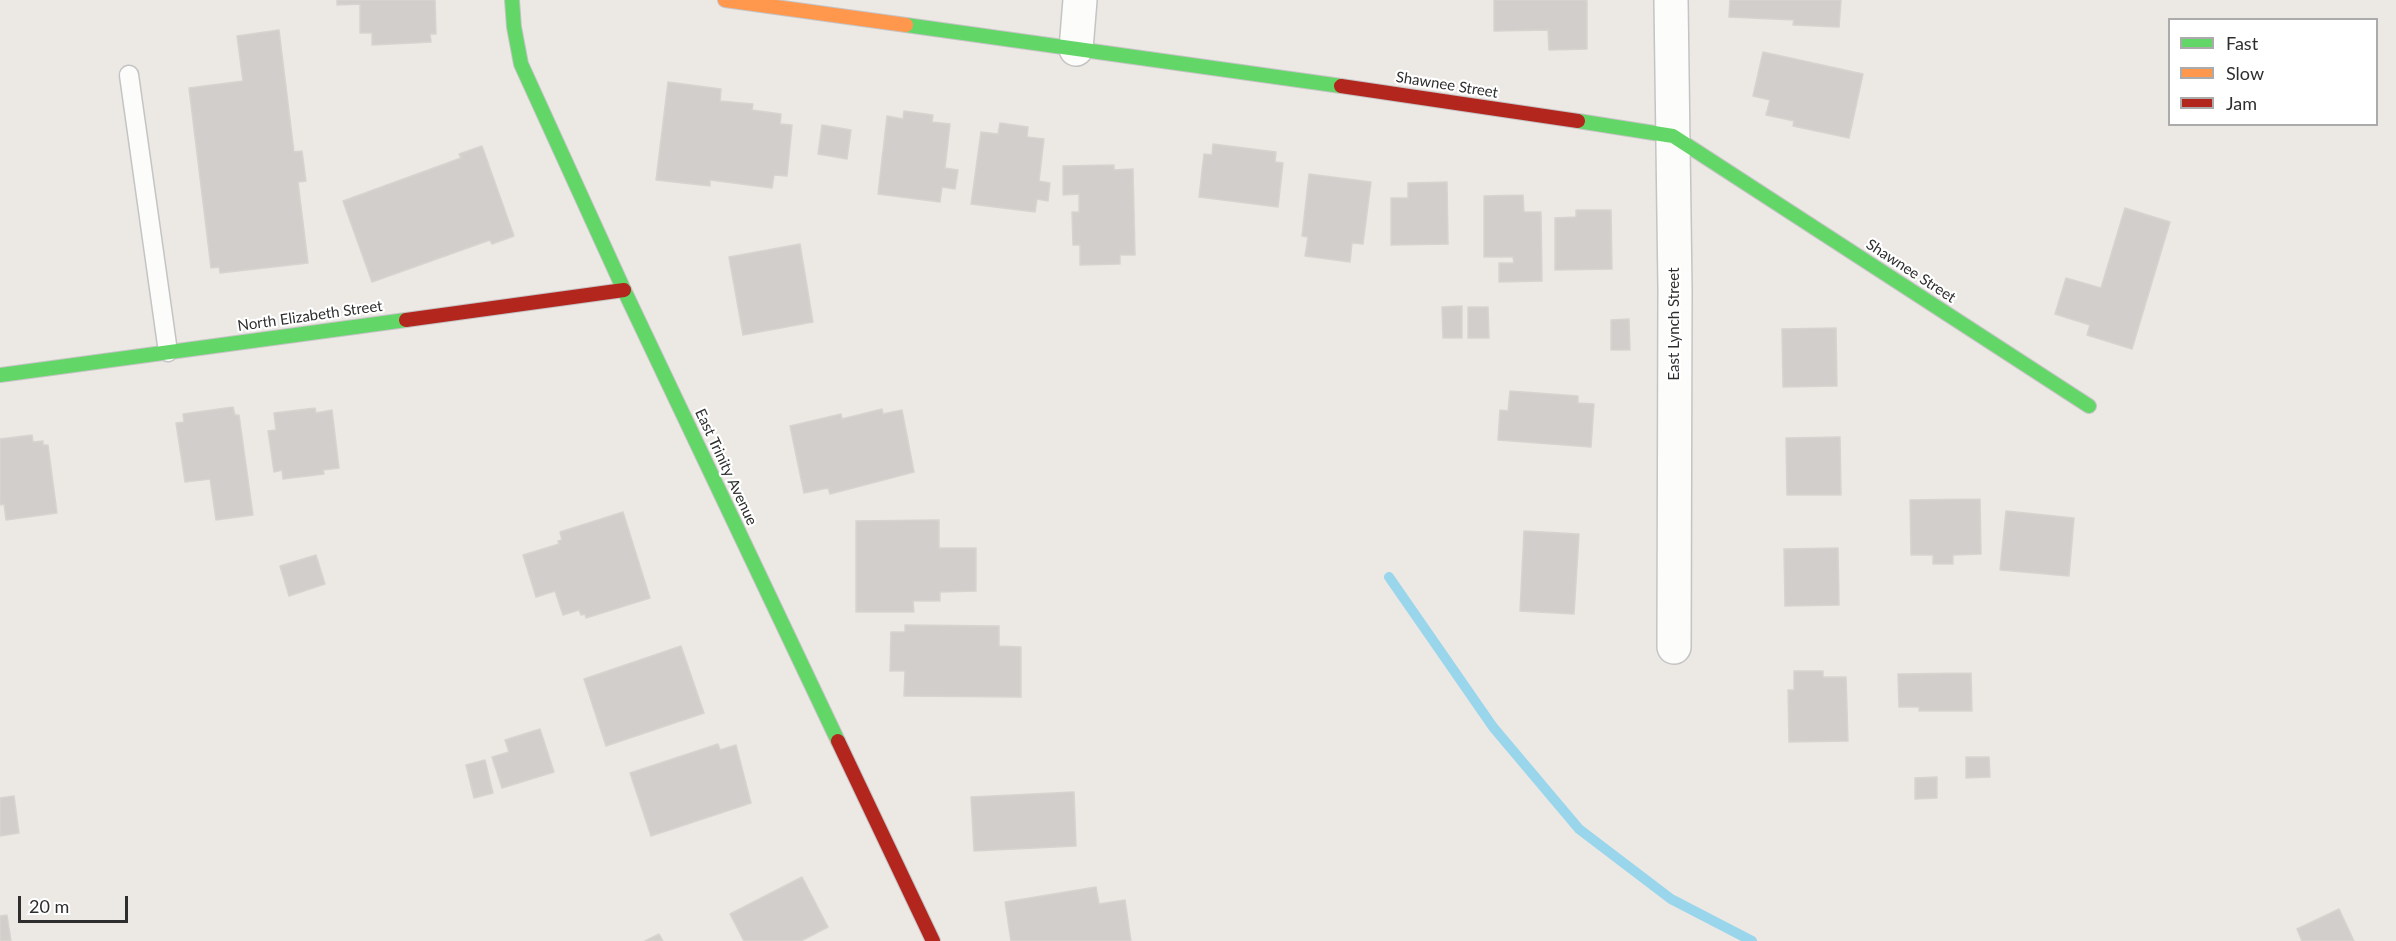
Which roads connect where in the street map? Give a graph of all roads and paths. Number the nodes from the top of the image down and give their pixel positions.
1 (512, 0) edge
2 (725, 0) edge
3 (1080, 0) edge
4 (1671, 0) edge
5 (1076, 49) junction
6 (129, 75) dead end
7 (1673, 136) junction
8 (624, 290) junction
9 (168, 352) junction
10 (0, 375) edge
11 (2089, 406) dead end
12 (1674, 647) dead end
13 (933, 941) edge

1 - 8 street, East Trinity Avenue
2 - 5 street, Shawnee Street
3 - 5 street
4 - 7 street, East Lynch Street
5 - 7 street, Shawnee Street
6 - 9 lane
7 - 11 street, Shawnee Street
7 - 12 street, East Lynch Street
8 - 9 street, North Elizabeth Street
8 - 13 street, East Trinity Avenue
9 - 10 street, North Elizabeth Street

